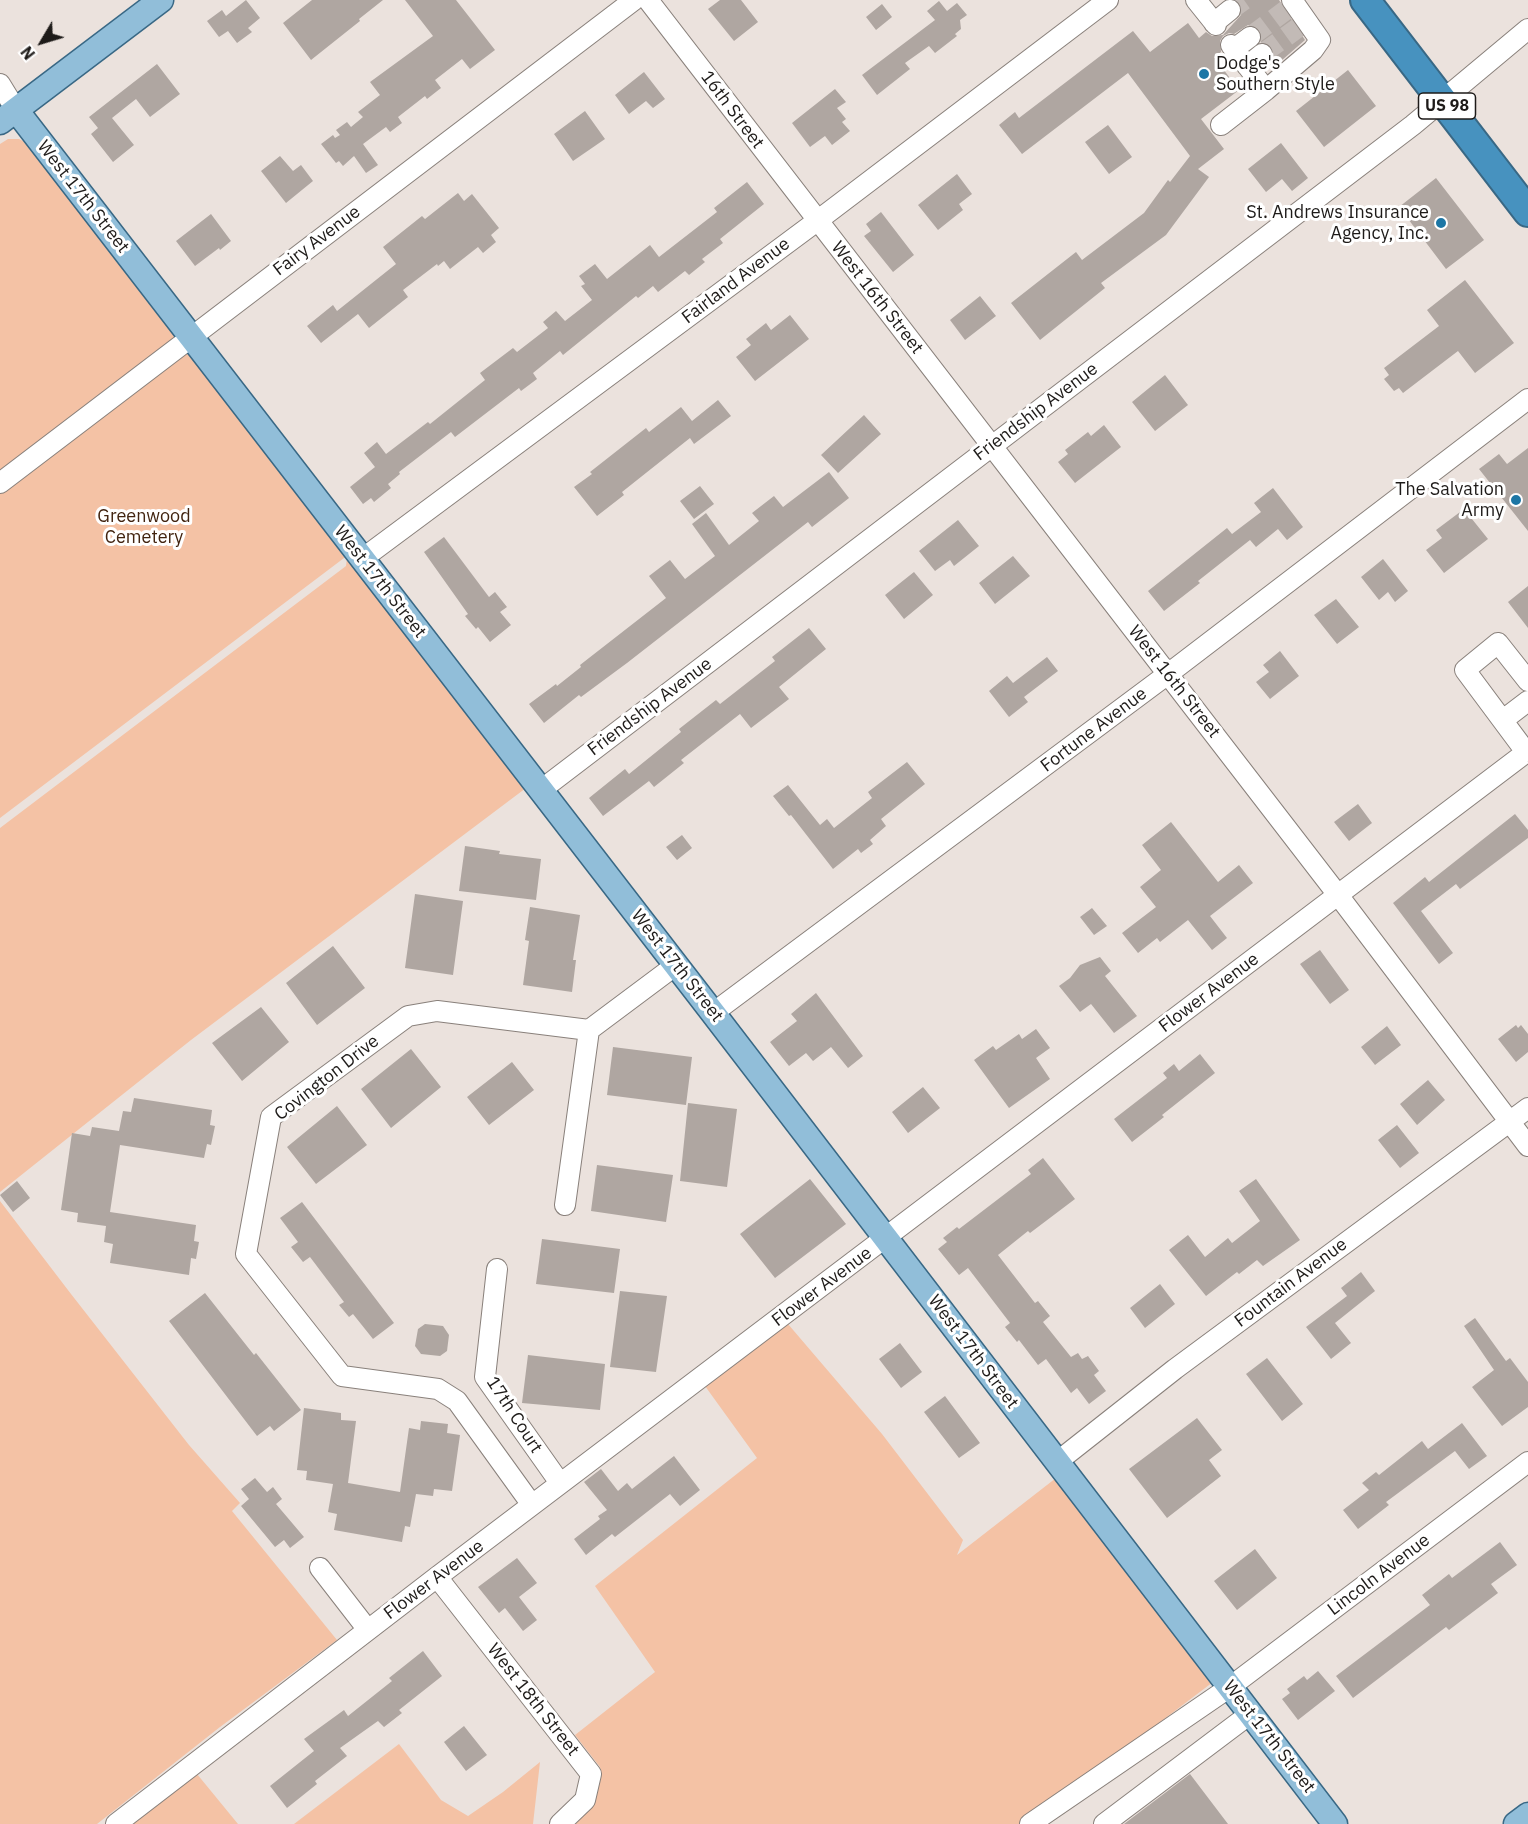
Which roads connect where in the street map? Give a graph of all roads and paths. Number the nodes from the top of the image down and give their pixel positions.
1 (161, 0) edge
2 (634, 0) edge
3 (648, 0) edge
4 (1365, 0) edge
5 (1102, 2) edge
6 (1202, 2) edge
7 (1291, 4) edge
8 (1230, 10) tunnel mouth
9 (1528, 29) edge
10 (1238, 44) dead end
11 (1263, 54) tunnel mouth
12 (1247, 66) junction
13 (0, 84) edge
14 (1266, 90) junction
15 (1442, 100) junction
16 (8, 116) edge
17 (1221, 125) dead end
18 (1528, 212) edge
19 (817, 221) junction
20 (191, 336) junction
21 (1528, 399) edge
22 (991, 446) junction
23 (0, 483) edge
24 (362, 560) junction
25 (1168, 674) junction
26 (1528, 681) edge
27 (1528, 701) edge
28 (1503, 720) junction
29 (1527, 752) edge
30 (541, 790) junction
31 (1338, 895) junction
32 (676, 965) junction
33 (713, 1012) junction
34 (590, 1030) junction
35 (1528, 1108) edge
36 (1510, 1122) junction
37 (1528, 1146) edge
38 (565, 1205) dead end
39 (887, 1238) junction
40 (497, 1269) dead end
41 (1057, 1462) junction
42 (1528, 1462) edge
43 (560, 1483) junction
44 (532, 1505) junction
45 (320, 1568) dead end
46 (437, 1577) junction
47 (369, 1630) junction
48 (1230, 1688) junction
49 (1250, 1714) junction
50 (1528, 1815) edge
51 (116, 1824) edge
52 (560, 1824) edge
53 (1030, 1824) edge
54 (1104, 1824) edge
55 (1335, 1824) edge
56 (1516, 1824) edge

1 - 16 main road
2 - 20 street, Fairy Avenue
3 - 19 street, 16th Street
4 - 15 highway, US 98
5 - 19 street, Fairland Avenue
6 - 8 street
7 - 14 street
9 - 15 street, Friendship Avenue
10 - 12 street
11 - 12 street
12 - 14 street
13 - 16 street
14 - 17 street
15 - 18 highway, US 98
15 - 22 street, Friendship Avenue
16 - 20 main road, West 17th Street
19 - 22 street, West 16th Street
19 - 24 street, Fairland Avenue
20 - 23 street, Fairy Avenue
20 - 24 main road, West 17th Street
21 - 25 street, Fortune Avenue
22 - 25 street, West 16th Street
22 - 30 street, Friendship Avenue
24 - 30 main road, West 17th Street
25 - 31 street, West 16th Street
25 - 33 street, Fortune Avenue
26 - 28 street
27 - 28 street
28 - 29 street
29 - 31 street, Flower Avenue
30 - 32 main road, West 17th Street
31 - 36 street, West 16th Street
31 - 39 street, Flower Avenue
32 - 33 main road, West 17th Street
32 - 34 street
33 - 39 main road, West 17th Street
34 - 38 street
34 - 44 street, Covington Drive
35 - 36 street, Fountain Avenue
36 - 37 street, West 16th Street
36 - 41 street, Fountain Avenue
39 - 41 main road, West 17th Street
39 - 43 street, Flower Avenue
40 - 43 street, 17th Court
41 - 48 main road, West 17th Street
42 - 48 street, Lincoln Avenue
43 - 44 street, Flower Avenue
44 - 46 street, Flower Avenue
45 - 47 street
46 - 47 street, Flower Avenue
46 - 52 street, West 18th Street
47 - 51 street, Flower Avenue
48 - 49 main road, West 17th Street
48 - 53 street, Lincoln Avenue
49 - 54 street
49 - 55 main road, West 17th Street
50 - 56 main road

